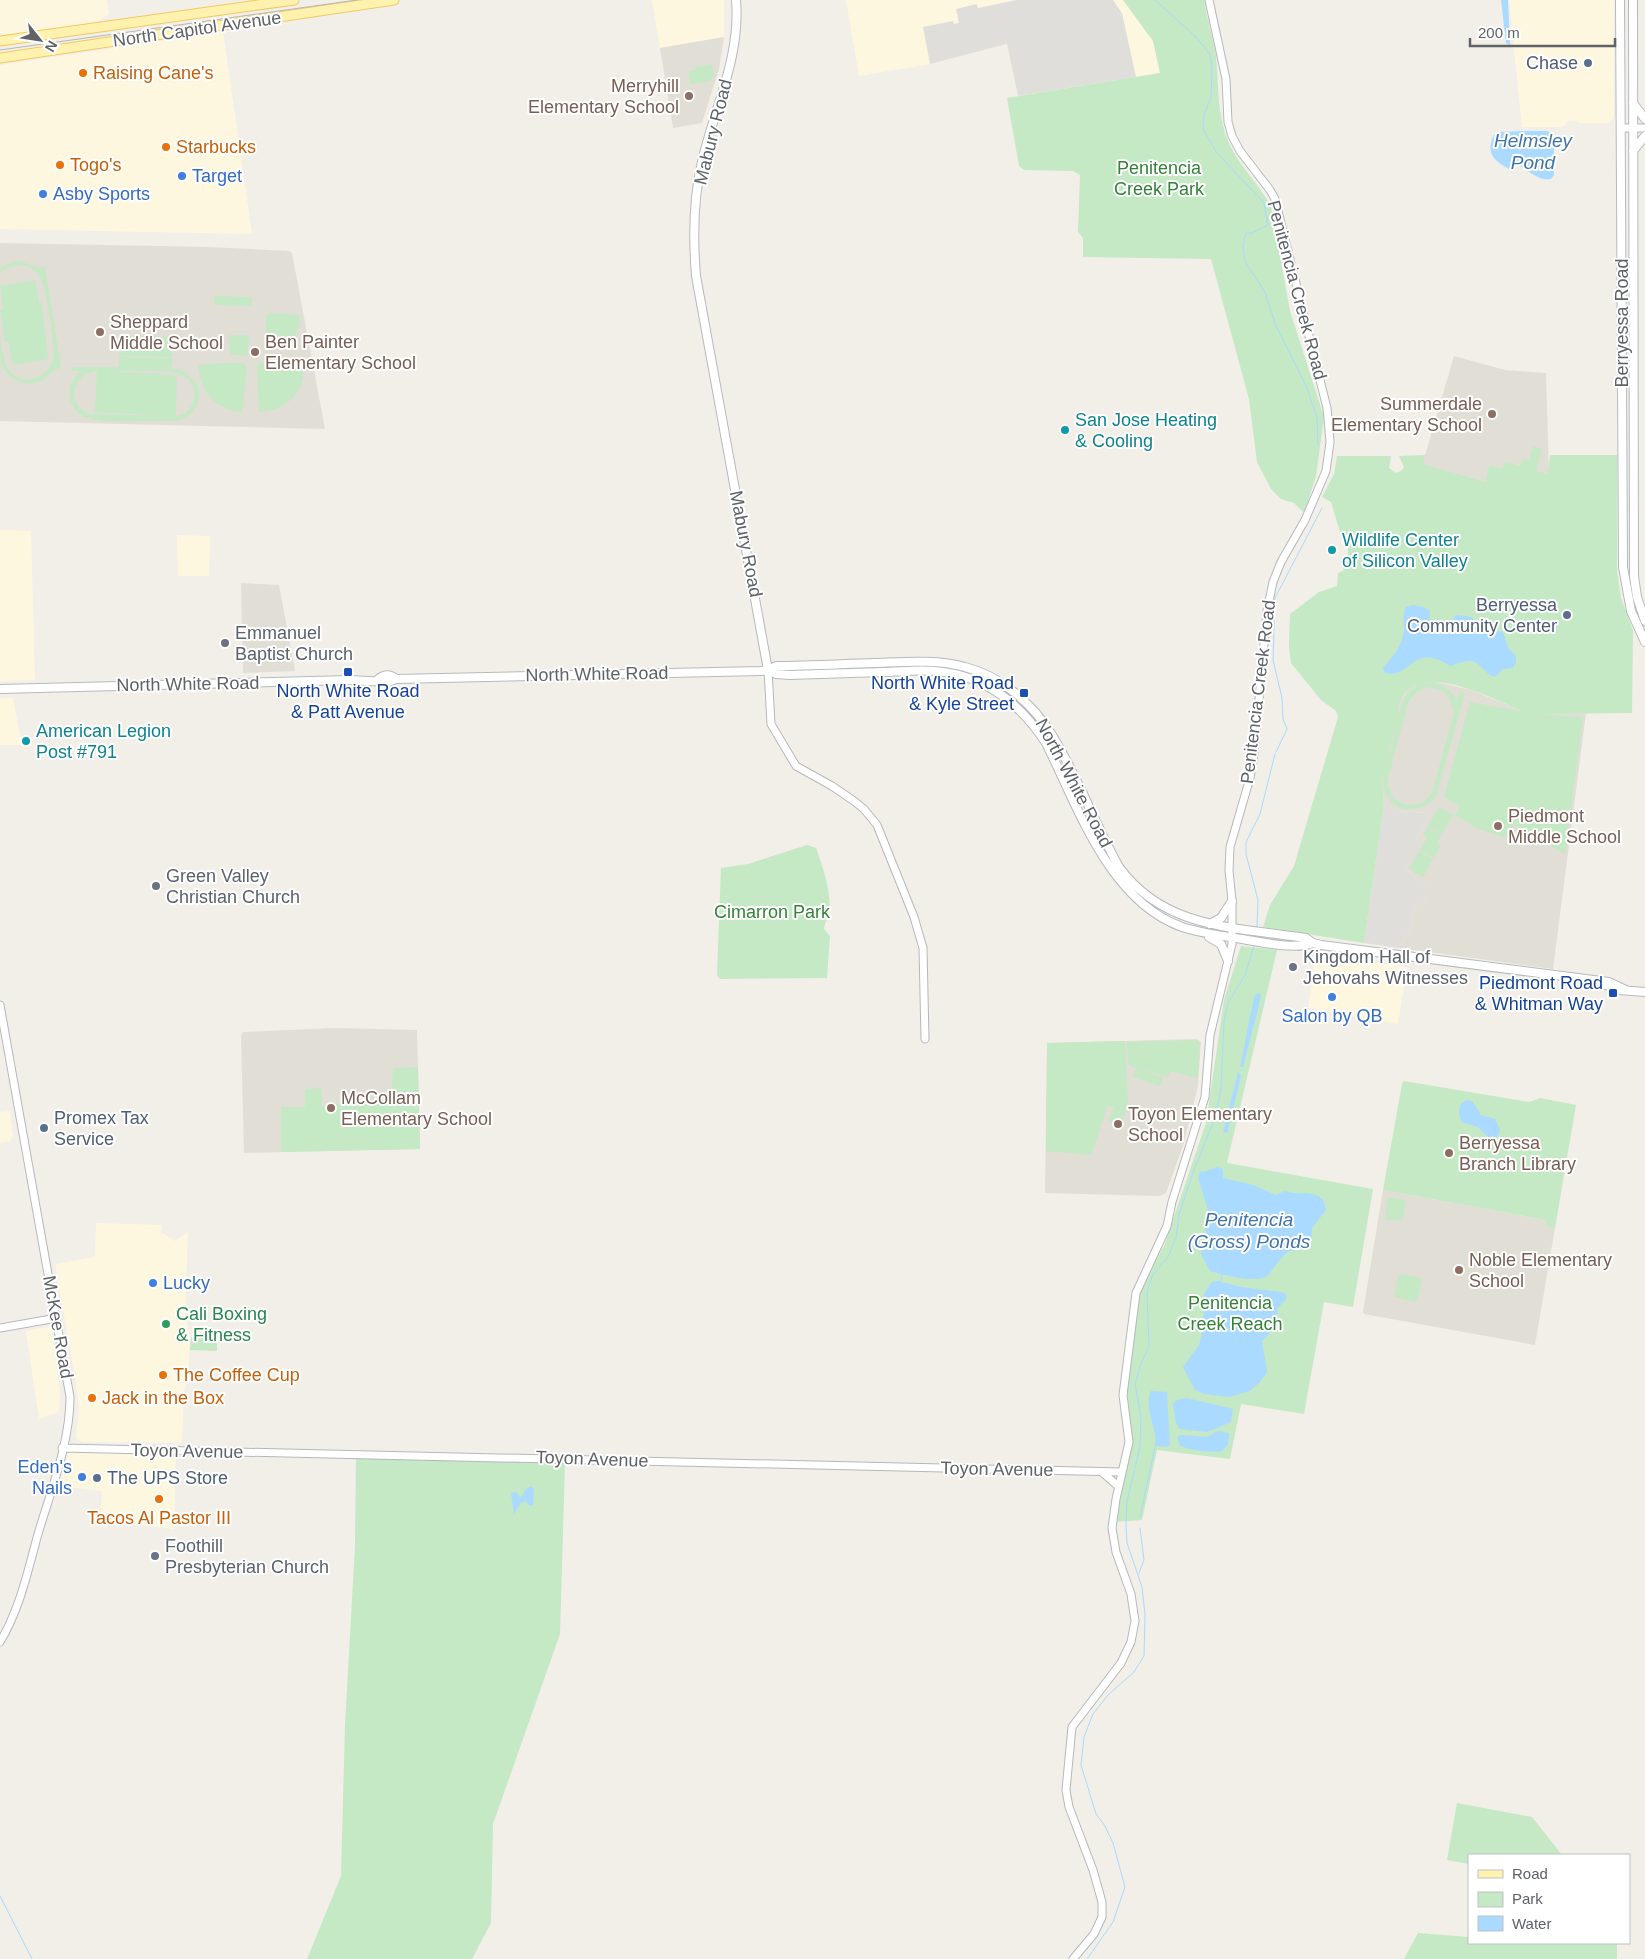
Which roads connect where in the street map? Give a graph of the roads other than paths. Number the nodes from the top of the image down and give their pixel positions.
1 (294, 0) edge
2 (394, 0) edge
3 (736, 0) edge
4 (1209, 0) edge
5 (1620, 0) edge
6 (1633, 0) edge
7 (1620, 10) junction
8 (0, 41) edge
9 (1632, 48) junction
10 (0, 58) edge
11 (1633, 101) junction
12 (1645, 119) edge
13 (1621, 128) junction
14 (1633, 128) junction
15 (1645, 128) edge
16 (1645, 136) edge
17 (1633, 151) junction
18 (1622, 492) junction
19 (1634, 542) junction
20 (1622, 543) junction
21 (1634, 568) junction
22 (1645, 621) edge
23 (1645, 642) edge
24 (768, 670) junction
25 (0, 689) edge
26 (1232, 901) junction
27 (1210, 924) junction
28 (1233, 928) junction
29 (1201, 932) junction
30 (1233, 938) junction
31 (1313, 943) junction
32 (1228, 961) junction
33 (1645, 992) edge
34 (0, 1005) edge
35 (924, 1039) dead end
36 (57, 1318) junction
37 (0, 1328) edge
38 (62, 1448) junction
39 (1100, 1471) junction
40 (1122, 1472) junction
41 (1118, 1486) junction
42 (0, 1642) edge
43 (1073, 1959) edge

1 - 8 main road, North Capitol Avenue
2 - 10 main road, North Capitol Avenue
3 - 24 main road, Mabury Road
4 - 26 street, Penitencia Creek Road
5 - 7 main road, Berryessa Road
6 - 9 main road, Berryessa Road
7 - 9 main road
7 - 13 main road, Berryessa Road
9 - 11 main road, Berryessa Road
11 - 12 main road
11 - 14 main road, Berryessa Road
13 - 14 street
13 - 18 main road, Berryessa Road
14 - 15 street
14 - 17 main road, Berryessa Road
16 - 17 main road
17 - 19 main road, Berryessa Road
18 - 19 main road
18 - 20 main road, Berryessa Road
19 - 21 main road, Berryessa Road
20 - 21 main road
20 - 23 main road, Berryessa Road
21 - 22 main road, Berryessa Road
24 - 25 main road, North White Road
24 - 27 main road, North White Road
24 - 29 main road, North White Road
24 - 35 street, Mabury Road
26 - 27 main road
26 - 28 street, Penitencia Creek Road
27 - 28 main road, North White Road
28 - 30 street, Penitencia Creek Road
28 - 31 main road, North White Road
29 - 30 main road, North White Road
29 - 32 main road
30 - 31 main road, North White Road
30 - 32 street, Penitencia Creek Road
31 - 33 main road
32 - 40 street, Penitencia Creek Road
34 - 36 street, McKee Road
36 - 37 street
36 - 38 street, McKee Road
38 - 39 street, Toyon Avenue
38 - 42 street, McKee Road
39 - 40 street, Toyon Avenue
39 - 41 street
40 - 41 street, Penitencia Creek Road
41 - 43 street, Penitencia Creek Road

